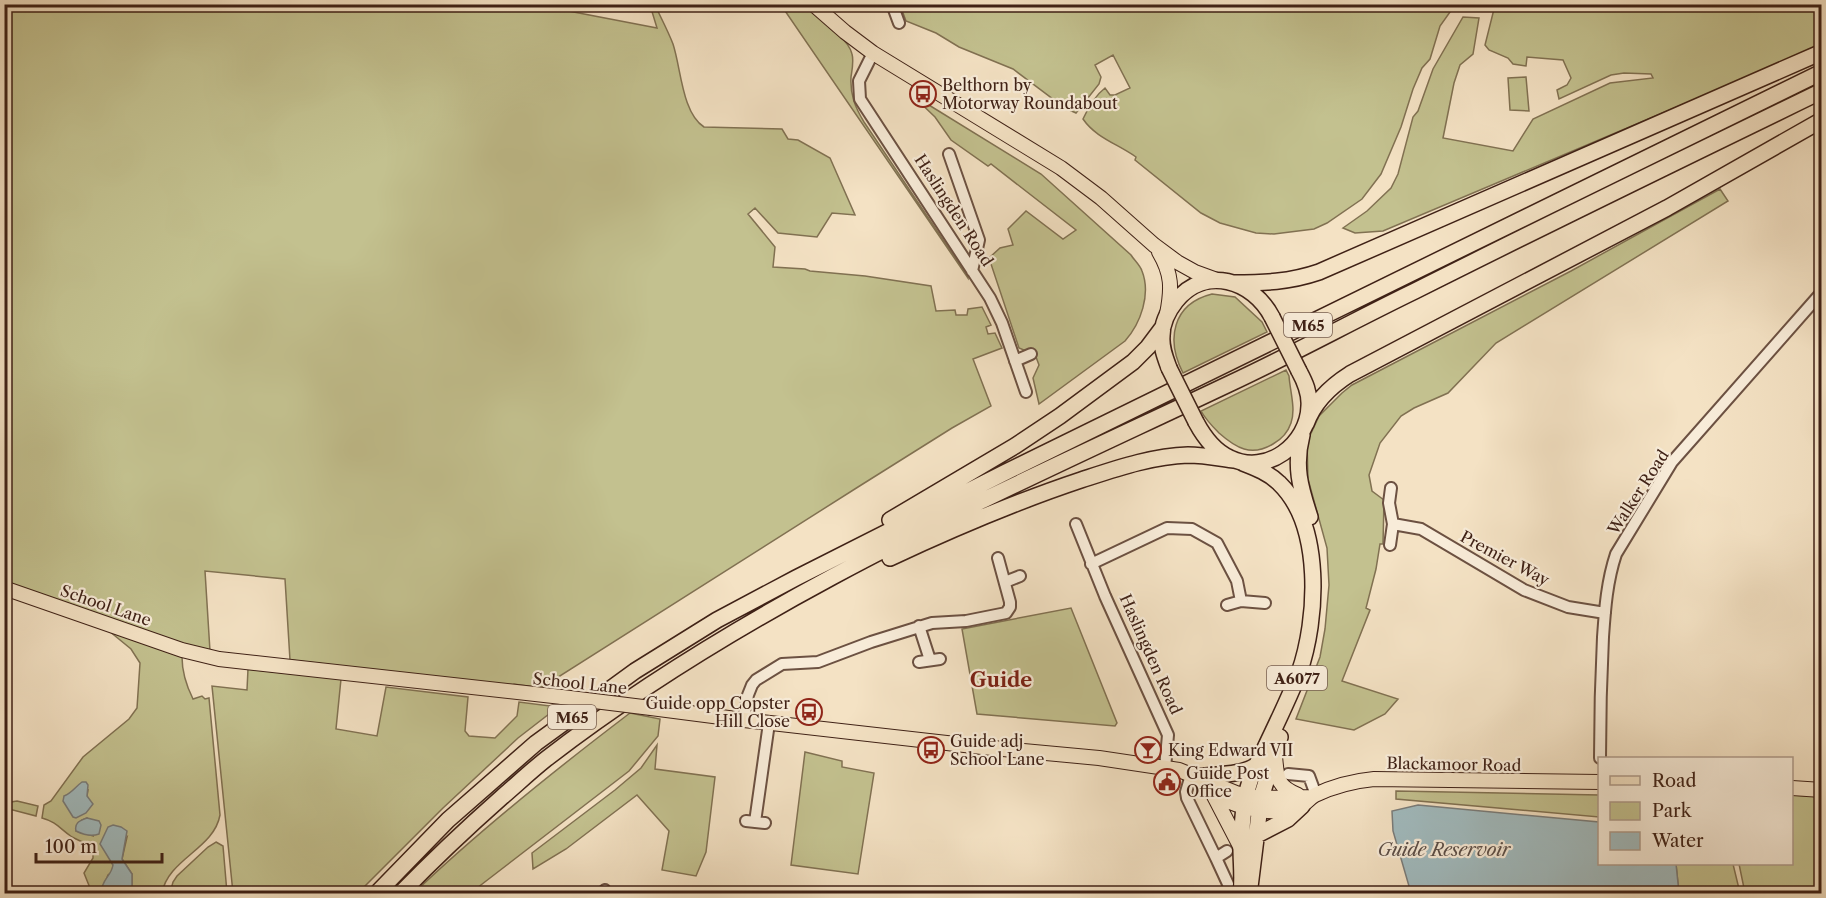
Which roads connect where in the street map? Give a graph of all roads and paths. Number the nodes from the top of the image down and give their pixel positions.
1 (813, 4) edge
2 (892, 4) edge
3 (899, 23) dead end
4 (1821, 52) edge
5 (873, 53) junction
6 (1821, 72) edge
7 (1821, 91) edge
8 (1821, 120) edge
9 (949, 154) dead end
10 (1154, 245) junction
11 (972, 271) junction
12 (1226, 281) junction
13 (1821, 292) edge
14 (1165, 321) junction
15 (1031, 354) dead end
16 (1015, 361) junction
17 (1026, 392) dead end
18 (1304, 429) junction
19 (1238, 461) junction
20 (1391, 488) dead end
21 (1076, 524) dead end
22 (1393, 524) junction
23 (1390, 546) dead end
24 (998, 558) dead end
25 (1091, 564) junction
26 (1020, 576) dead end
27 (796, 578) junction
28 (1005, 582) junction
29 (4, 588) edge
30 (1241, 601) junction
31 (1265, 603) dead end
32 (1227, 605) dead end
33 (1605, 613) junction
34 (756, 619) junction
35 (919, 626) junction
36 (929, 660) dead end
37 (744, 720) junction
38 (769, 723) junction
39 (1275, 751) junction
40 (1600, 757) edge
41 (1257, 765) junction
42 (1165, 768) junction
43 (1288, 774) dead end
44 (1193, 776) junction
45 (1598, 782) edge
46 (1793, 788) edge
47 (1821, 790) edge
48 (1214, 795) junction
49 (1307, 798) junction
50 (1253, 803) junction
51 (756, 822) dead end
52 (1257, 835) junction
53 (1234, 850) junction
54 (1216, 858) junction
55 (1228, 884) dead end
56 (376, 894) edge
57 (400, 894) edge
58 (1240, 894) edge
59 (1250, 894) edge

1 - 5 main road
2 - 3 street
4 - 12 highway
5 - 10 main road
5 - 11 street, Haslingden Road
6 - 27 highway, M65
7 - 34 highway, M65
8 - 18 highway
9 - 11 street
10 - 12 main road
10 - 14 main road
11 - 16 street, Haslingden Road
12 - 14 highway
12 - 18 highway, A6077, bridge
13 - 33 street, Walker Road
14 - 19 highway, A6077, bridge
14 - 27 highway
15 - 16 street
16 - 17 street, Haslingden Road
18 - 19 highway
18 - 39 highway, A6077
19 - 34 highway
19 - 41 highway, A6077
20 - 22 street
21 - 25 street, Haslingden Road
22 - 23 street
22 - 33 street, Premier Way
24 - 28 street
25 - 30 street
25 - 42 street, Haslingden Road
26 - 28 street
27 - 56 highway, M65
28 - 35 street
29 - 37 main road, School Lane, bridge
30 - 31 street
30 - 32 street
33 - 40 street, Walker Road
34 - 57 highway, M65
35 - 36 street
35 - 37 street
37 - 38 main road, School Lane
38 - 42 main road, School Lane
38 - 51 street
39 - 49 main road
39 - 50 highway, A6077
41 - 44 highway
41 - 50 highway, A6077
42 - 44 main road, School Lane
43 - 49 street
44 - 48 main road
44 - 50 main road, School Lane
44 - 54 street
45 - 49 main road, Blackamoor Road
46 - 47 main road
48 - 50 main road
48 - 53 main road
49 - 50 main road, Blackamoor Road
49 - 52 highway
50 - 52 highway, A6077
50 - 53 highway, A6077
52 - 59 highway, A6077
53 - 54 street
53 - 58 highway, A6077
54 - 55 street

